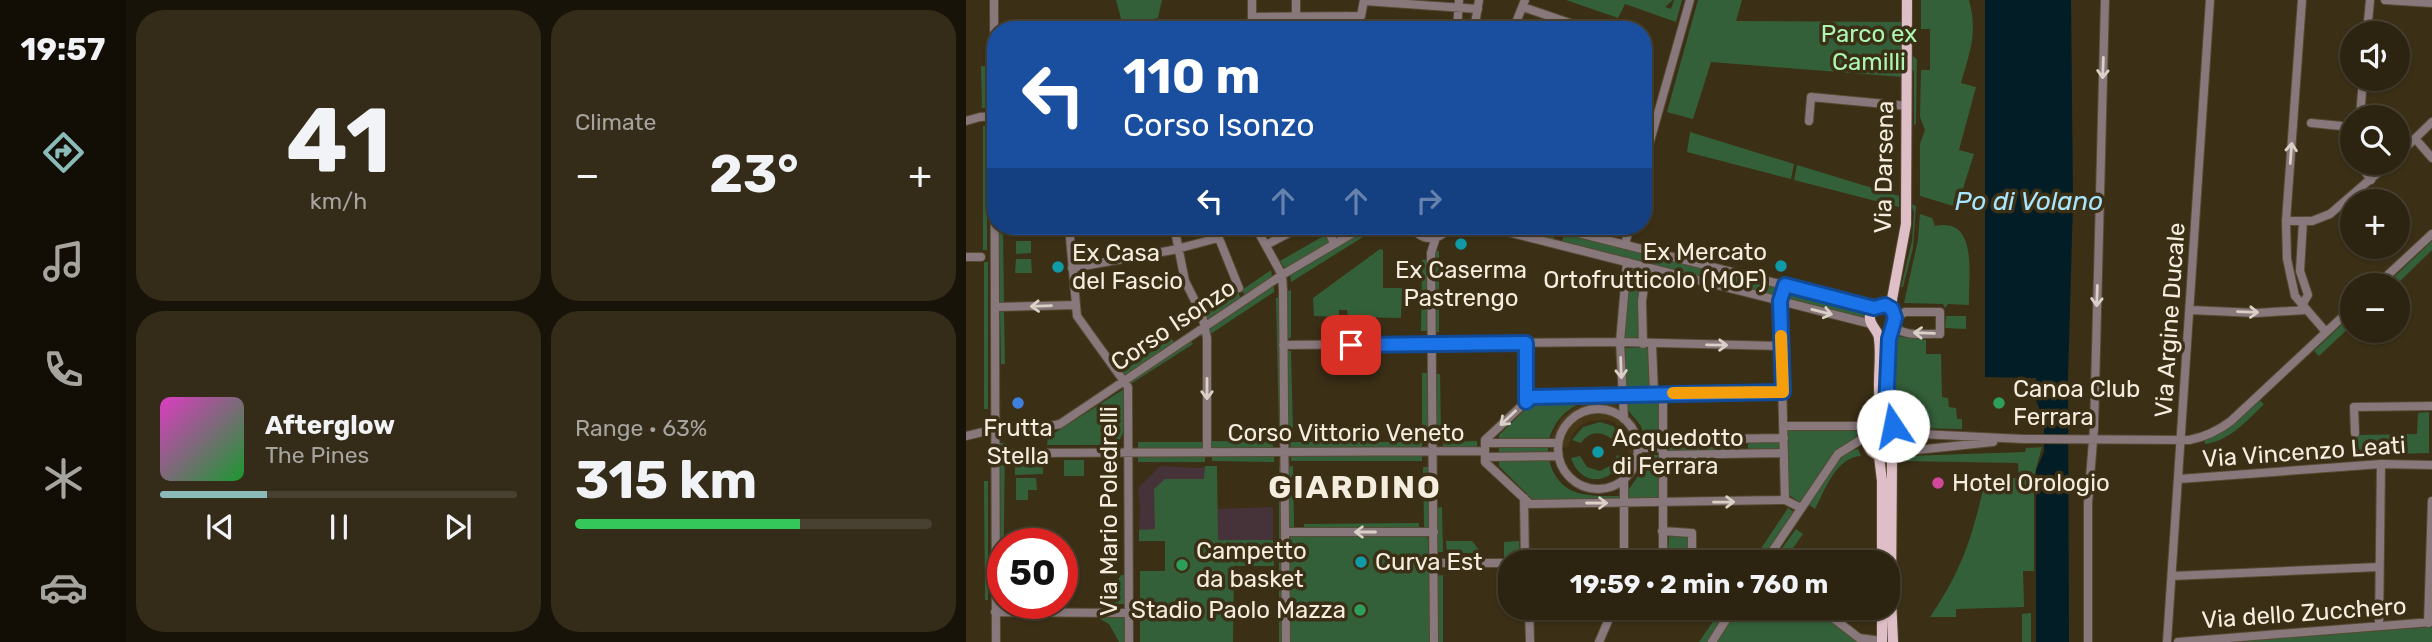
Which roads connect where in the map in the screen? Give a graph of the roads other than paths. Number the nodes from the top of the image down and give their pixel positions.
1 (994, 0) edge
2 (1252, 0) edge
3 (1296, 0) edge
4 (1364, 0) edge
5 (1690, 0) edge
6 (1907, 0) edge
7 (2105, 0) edge
8 (2210, 0) edge
9 (2302, 0) edge
10 (2370, 0) edge
11 (2385, 0) edge
12 (2432, 3) edge
13 (1479, 4) edge
14 (1524, 4) edge
15 (1459, 8) edge
16 (1296, 15) junction
17 (1346, 16) junction
18 (1252, 17) junction
19 (1476, 19) joint
20 (994, 21) edge
21 (1252, 21) edge
22 (1296, 21) edge
23 (1346, 21) edge
24 (1517, 21) edge
25 (1567, 21) edge
26 (2368, 21) edge
27 (1907, 106) junction
28 (1652, 115) edge
29 (987, 117) edge
30 (1657, 117) junction
31 (966, 121) edge
32 (1809, 121) dead end
33 (2432, 122) edge
34 (2311, 123) dead end
35 (2340, 126) edge
36 (1652, 134) edge
37 (2410, 143) edge
38 (2419, 143) dead end
39 (1652, 144) edge
40 (2432, 158) edge
41 (2367, 175) edge
42 (2376, 175) edge
43 (2371, 180) junction
44 (2286, 221) junction
45 (2303, 221) junction
46 (2432, 234) edge
47 (995, 235) edge
48 (1070, 235) edge
49 (1176, 235) edge
50 (1217, 235) edge
51 (1260, 235) edge
52 (1285, 235) edge
53 (1330, 235) edge
54 (1349, 235) edge
55 (1421, 235) edge
56 (1439, 235) edge
57 (1521, 235) edge
58 (1560, 235) edge
59 (1586, 235) edge
60 (1626, 235) edge
61 (1436, 237) junction
62 (1218, 238) junction
63 (1426, 238) junction
64 (1334, 243) junction
65 (1558, 244) junction
66 (1623, 244) junction
67 (1266, 245) junction
68 (1178, 249) junction
69 (1431, 253) junction
70 (966, 257) edge
71 (981, 257) dead end
72 (2287, 258) junction
73 (2300, 259) junction
74 (1626, 264) junction
75 (1647, 267) junction
76 (1072, 268) junction
77 (2390, 273) edge
78 (1282, 275) junction
79 (1785, 285) junction
80 (1239, 288) dead end
81 (1893, 292) junction
82 (1780, 301) junction
83 (1075, 304) junction
84 (995, 307) junction
85 (1877, 307) junction
86 (2303, 307) junction
87 (2190, 310) junction
88 (1893, 317) junction
89 (2340, 320) edge
90 (1205, 326) junction
91 (1874, 327) junction
92 (2326, 332) junction
93 (1620, 342) junction
94 (1526, 343) junction
95 (1432, 344) junction
96 (1648, 344) junction
97 (1283, 345) junction
98 (1782, 346) junction
99 (1124, 380) junction
100 (1783, 392) junction
101 (1658, 393) junction
102 (1622, 394) junction
103 (1526, 402) junction
104 (2432, 406) edge
105 (1624, 419) junction
106 (1783, 426) junction
107 (995, 429) junction
108 (1869, 429) junction
109 (1896, 430) junction
110 (2355, 433) dead end
111 (966, 436) edge
112 (1744, 438) junction
113 (1784, 438) junction
114 (1702, 439) junction
115 (2024, 439) junction
116 (2093, 439) junction
117 (2182, 440) junction
118 (1558, 443) junction
119 (1849, 447) junction
120 (1638, 448) junction
121 (1663, 448) junction
122 (1485, 450) junction
123 (1207, 452) junction
124 (1285, 452) junction
125 (1433, 452) junction
126 (1007, 453) dead end
127 (1128, 453) junction
128 (1784, 453) junction
129 (1875, 453) junction
130 (1702, 454) junction
131 (1744, 454) junction
132 (1895, 454) junction
133 (1558, 456) junction
134 (2381, 464) junction
135 (2432, 465) edge
136 (2179, 479) junction
137 (1624, 480) junction
138 (1524, 498) junction
139 (1785, 500) junction
140 (2432, 501) edge
141 (1624, 503) junction
142 (1663, 503) junction
143 (1801, 508) junction
144 (995, 528) edge
145 (1662, 531) junction
146 (1434, 532) junction
147 (1286, 535) junction
148 (1525, 550) edge
149 (1624, 550) edge
150 (1660, 550) edge
151 (1692, 550) edge
152 (1773, 550) edge
153 (1881, 550) edge
154 (1434, 563) junction
155 (1498, 563) edge
156 (2379, 567) junction
157 (2172, 576) junction
158 (1078, 612) edge
159 (1128, 612) junction
160 (995, 619) edge
161 (1529, 620) edge
162 (1608, 620) edge
163 (1726, 620) edge
164 (1836, 620) edge
165 (1883, 620) edge
166 (2430, 623) edge
167 (2379, 626) junction
168 (996, 642) edge
169 (1129, 642) edge
170 (1286, 642) edge
171 (1434, 642) edge
172 (1530, 642) edge
173 (1599, 642) edge
174 (1712, 642) edge
175 (1886, 642) edge
176 (2088, 642) edge
177 (2167, 642) edge
178 (2178, 642) edge

1 - 20 street
2 - 18 street
3 - 16 street
4 - 15 street
4 - 17 street
5 - 30 street
6 - 27 main road, Via Darsena
7 -> 116 street
8 - 87 street, Via Argine Ducale
44 -> 9 street
10 - 26 street
11 - 12 street
13 - 15 street
13 - 19 street
14 - 24 street
14 - 25 street
15 - 19 street
16 - 17 street
16 - 18 street
16 - 22 street
17 - 23 street
18 - 21 street
27 - 32 street
27 - 81 main road, Via Darsena
28 - 30 street
29 - 31 street
30 - 36 street
30 - 39 street
33 - 37 street
34 - 35 street
38 - 40 street
41 - 43 street
42 - 43 street
43 - 45 street
44 - 45 street
44 - 72 street
45 - 73 street
46 - 77 street
47 - 84 street
48 - 76 street
49 - 68 street, Corso Vittorio Veneto
50 - 62 street
51 - 67 street
52 - 67 street
53 - 64 street
54 - 64 street, Corso Isonzo
55 - 63 street
56 - 61 street
57 - 65 street
58 - 65 street
59 - 66 street
60 - 66 street
61 - 63 street
61 - 69 street
62 - 68 street
62 - 80 street
63 - 69 street
64 - 78 street, Corso Isonzo
65 - 74 street
66 - 79 street
67 - 78 street
68 - 76 street
68 - 90 street, Corso Vittorio Veneto
69 - 95 street
70 - 71 street
72 - 73 street
72 - 86 street
73 - 86 street
74 - 75 street
74 - 93 street
75 - 82 street
75 - 96 street
76 - 83 street
78 - 90 street, Corso Isonzo
78 - 97 street
79 - 82 street
79 - 85 street
81 - 85 main road
81 - 88 main road, Via Darsena
82 -> 91 street
82 - 98 street
83 -> 84 street
83 - 99 street
84 - 107 street
85 - 88 main road
85 - 91 main road
87 -> 86 street
86 - 92 street
87 - 117 street, Via Argine Ducale
88 -> 88 street
88 - 91 main road
88 - 109 main road, Via Darsena
89 - 92 street
90 - 99 street, Corso Isonzo
90 -> 123 street, Corso Vittorio Veneto
91 - 108 main road
92 - 117 street
93 - 94 street
93 - 96 street
93 -> 102 street
94 - 95 street
94 - 103 street
95 - 97 street
95 - 125 street
96 -> 98 street
96 - 101 street
97 - 124 street
98 - 100 street
99 - 107 street, Corso Isonzo
99 - 127 street, Via Mario Poledrelli
100 - 101 street
100 - 106 street
101 - 102 street
101 - 121 street
102 - 103 street
102 - 105 street
103 -> 122 street
104 - 110 street
105 - 118 street
105 - 120 street
106 - 108 street
106 - 113 street
107 - 111 street, Corso Isonzo
107 - 144 street
108 - 109 main road
108 - 119 street
108 - 129 main road
109 - 115 street
109 - 132 main road, Via Darsena
112 - 113 street
112 - 114 street
112 - 131 street
113 - 128 street
114 - 121 street
114 - 130 street
115 - 116 street
115 - 132 street
116 - 117 street
116 - 176 street
117 - 136 street, Via Argine Ducale
118 - 122 street
118 - 133 street
119 - 129 street
119 - 143 street
120 - 121 street
120 - 137 street
121 - 130 street
121 - 142 street
122 - 125 street, Corso Vittorio Veneto
122 - 133 street
122 - 138 street
123 - 124 street, Corso Vittorio Veneto
123 - 127 street, Corso Vittorio Veneto
124 - 125 street, Corso Vittorio Veneto
124 - 147 street
125 - 146 street
126 - 127 street, Corso Vittorio Veneto
127 - 159 street, Via Mario Poledrelli
128 - 131 street
128 - 139 street
129 - 132 main road
129 - 153 main road
130 - 131 street
132 - 175 main road, Via Darsena
133 - 137 street
134 - 135 street, Via Vincenzo Leati
134 - 136 street, Via Vincenzo Leati
134 - 156 street
136 - 157 street, Via Argine Ducale
137 - 141 street
138 -> 141 street
138 - 148 street
142 -> 139 street
139 - 143 street
140 - 166 street
141 - 142 street
141 - 149 street
142 - 145 street
143 - 152 street
145 - 150 street
145 - 151 street
146 -> 147 street
146 - 154 street
147 - 170 street
154 - 155 street
154 - 171 street
156 - 157 street
156 - 167 street
157 - 177 street, Via Argine Ducale
158 - 159 street
159 - 169 street, Via Mario Poledrelli
160 - 168 street
161 - 172 street
162 - 173 street
163 - 174 street
164 - 175 street
165 - 175 main road
166 - 167 street, Via dello Zucchero
167 - 178 street, Via dello Zucchero

